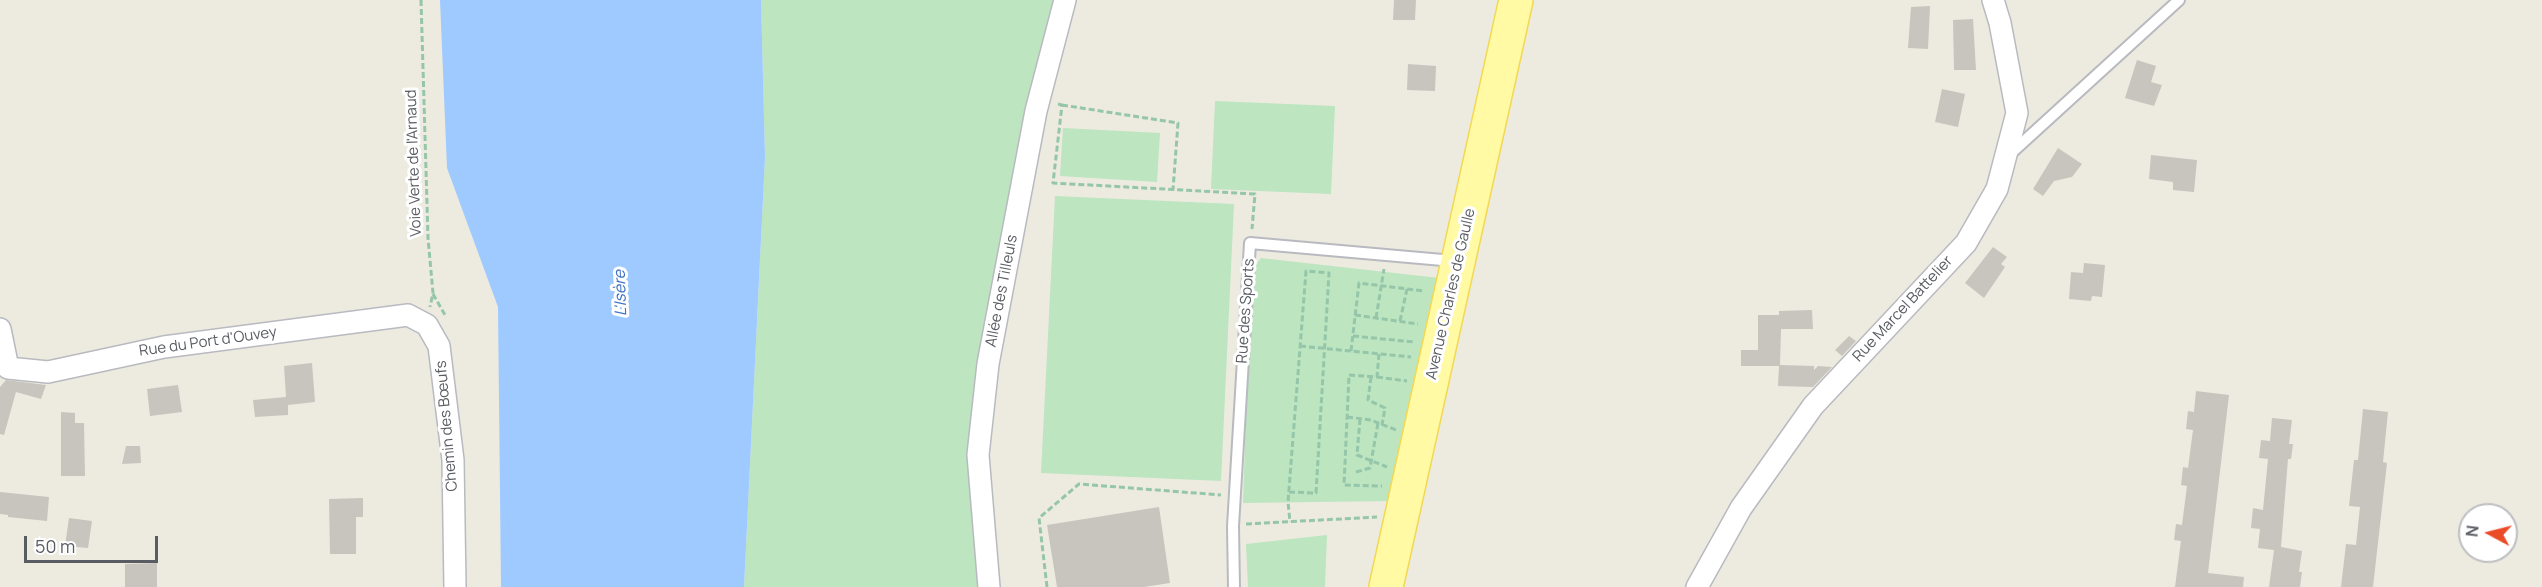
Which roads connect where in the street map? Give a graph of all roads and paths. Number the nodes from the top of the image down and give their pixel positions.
1 (421, 0) edge
2 (1065, 0) edge
3 (1516, 0) edge
4 (1993, 0) edge
5 (2179, 0) edge
6 (1039, 101) junction
7 (1062, 105) junction
8 (2004, 160) junction
9 (1173, 190) junction
10 (1250, 243) junction
11 (1386, 254) junction
12 (1458, 261) junction
13 (1380, 286) junction
14 (1407, 289) junction
15 (1422, 302) dead end
16 (1355, 315) junction
17 (1376, 318) junction
18 (1400, 321) junction
19 (427, 325) junction
20 (0, 329) edge
21 (1353, 336) junction
22 (1414, 342) junction
23 (1300, 346) junction
24 (1324, 348) junction
25 (1351, 351) junction
26 (1379, 354) junction
27 (4, 372) edge
28 (1371, 376) junction
29 (1377, 377) junction
30 (1405, 391) dead end
31 (1347, 417) junction
32 (1360, 419) junction
33 (1398, 420) dead end
34 (1380, 424) junction
35 (1396, 430) junction
36 (1394, 439) dead end
37 (1389, 458) dead end
38 (1372, 461) junction
39 (1387, 467) junction
40 (1356, 472) dead end
41 (1289, 492) junction
42 (1234, 496) junction
43 (1402, 516) junction
44 (1290, 522) junction
45 (1233, 526) junction
46 (455, 587) edge
47 (989, 587) edge
48 (1047, 587) edge
49 (1234, 587) edge
50 (1386, 587) edge
51 (1697, 587) edge

1 - 19 path, Voie Verte de l'Arnaud
2 - 6 street, Allée des Tilleuls
3 - 12 main road, Avenue Charles de Gaulle
4 - 8 street, Rue Marcel Battelier
5 - 8 lane
6 - 7 path
6 - 47 street, Allée des Tilleuls
7 - 9 path
7 - 9 path
8 - 51 street, Rue Marcel Battelier
9 - 10 path
10 - 11 lane, Rue des Sports
10 - 42 lane, Rue des Sports
11 - 12 lane, Rue des Sports
11 - 13 path
12 - 43 main road, Avenue Charles de Gaulle
13 - 14 path
13 - 16 path
13 - 17 path
14 - 15 path
14 - 18 path
16 - 17 path
16 - 21 path
17 - 18 path
18 - 22 path
19 - 27 street, Rue du Port d'Ouvey
19 - 46 street, Chemin des Bœufs
20 - 27 street
21 - 22 path
21 - 25 path
22 - 26 path
23 - 24 path
23 - 24 path
23 - 41 path
24 - 25 path
24 - 41 path
25 - 26 path
26 - 29 path
28 - 29 path
28 - 31 path
28 - 34 path
29 - 30 path
31 - 32 path
31 - 39 path
32 - 34 path
32 - 38 path
33 - 35 path
34 - 35 path
34 - 38 path
35 - 36 path
37 - 39 path
38 - 39 path
38 - 40 path
41 - 44 path
42 - 45 lane, Rue des Sports
42 - 48 path
43 - 44 path
43 - 50 main road, Avenue Charles de Gaulle
44 - 45 path
45 - 49 lane, Rue des Sports

